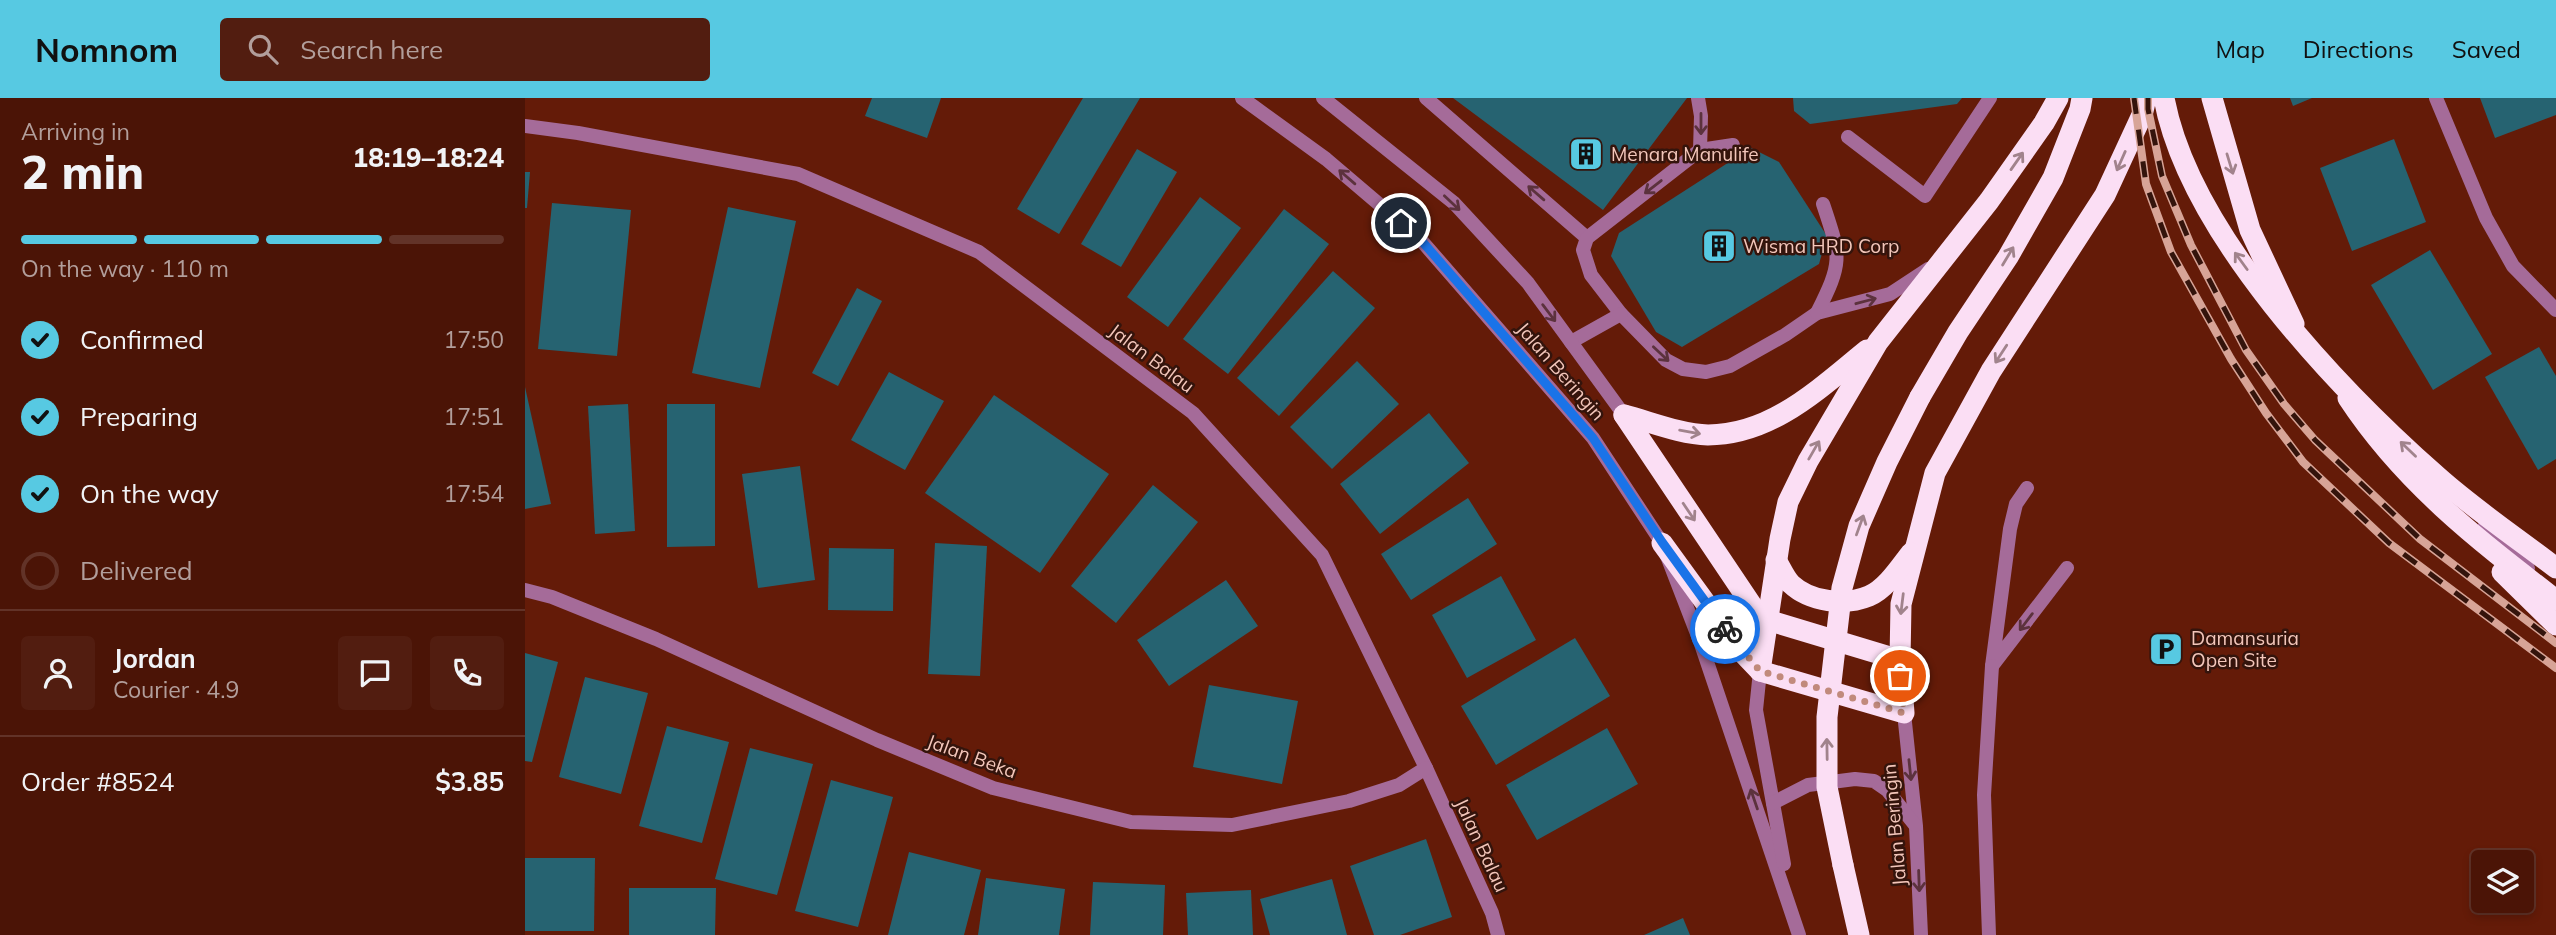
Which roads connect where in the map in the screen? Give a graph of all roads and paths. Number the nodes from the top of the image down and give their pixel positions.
1 (1242, 98) edge
2 (1323, 98) edge
3 (1426, 98) edge
4 (1698, 98) edge
5 (1990, 98) edge
6 (2058, 98) edge
7 (2082, 98) edge
8 (2146, 98) edge
9 (2164, 98) edge
10 (2212, 98) edge
11 (2436, 98) edge
12 (525, 126) edge
13 (1848, 137) dead end
14 (1733, 145) dead end
15 (1700, 150) junction
16 (1823, 204) dead end
17 (1587, 238) junction
18 (1947, 255) junction
19 (2556, 310) edge
20 (1817, 313) junction
21 (1621, 314) junction
22 (1571, 342) junction
23 (1878, 342) junction
24 (1624, 415) junction
25 (2439, 478) junction
26 (2027, 488) dead end
27 (2432, 500) junction
28 (1662, 542) junction
29 (1914, 548) junction
30 (1776, 560) junction
31 (2067, 568) dead end
32 (2556, 568) edge
33 (525, 590) edge
34 (2556, 598) edge
35 (1767, 621) junction
36 (2556, 625) edge
37 (1899, 660) junction
38 (1993, 666) junction
39 (1760, 671) junction
40 (1904, 713) junction
41 (1426, 768) junction
42 (1773, 803) junction
43 (1916, 826) junction
44 (1792, 910) junction
45 (1497, 935) edge
46 (1799, 935) edge
47 (1859, 935) edge
48 (1921, 935) edge
49 (1989, 935) edge

28 -> 1 street, Jalan Beringin
2 -> 22 street, Jalan Beringin
17 -> 3 street
4 -> 15 street
5 - 13 street
18 -> 6 highway
47 -> 7 highway, bridge
8 -> 29 highway
25 -> 9 highway, bridge
10 -> 27 highway
11 - 19 street
12 - 41 street, Jalan Balau
14 - 15 street
15 -> 17 street
16 - 20 street
17 - 21 street
20 -> 18 street
18 - 23 highway
21 -> 20 street
21 - 22 street
22 - 24 street, Jalan Beringin
24 -> 23 highway
30 -> 23 highway
24 -> 35 highway
25 - 32 highway, bridge
25 - 34 street, bridge
26 - 38 street
27 - 34 highway
27 - 36 highway
28 - 39 highway
44 -> 28 street, Jalan Beringin
29 - 30 highway
29 -> 37 highway
30 - 35 highway
31 -> 38 street
33 - 41 street, Jalan Beka
35 - 37 highway
35 - 39 highway
37 - 40 highway
38 - 49 street
39 - 40 highway
39 - 42 street, Jalan Beringin
40 -> 43 street, Jalan Beringin
41 - 45 street, Jalan Balau
42 - 43 street
42 - 44 street, Jalan Beringin
43 -> 48 street, Jalan Beringin
44 - 46 street, Jalan Beringin

